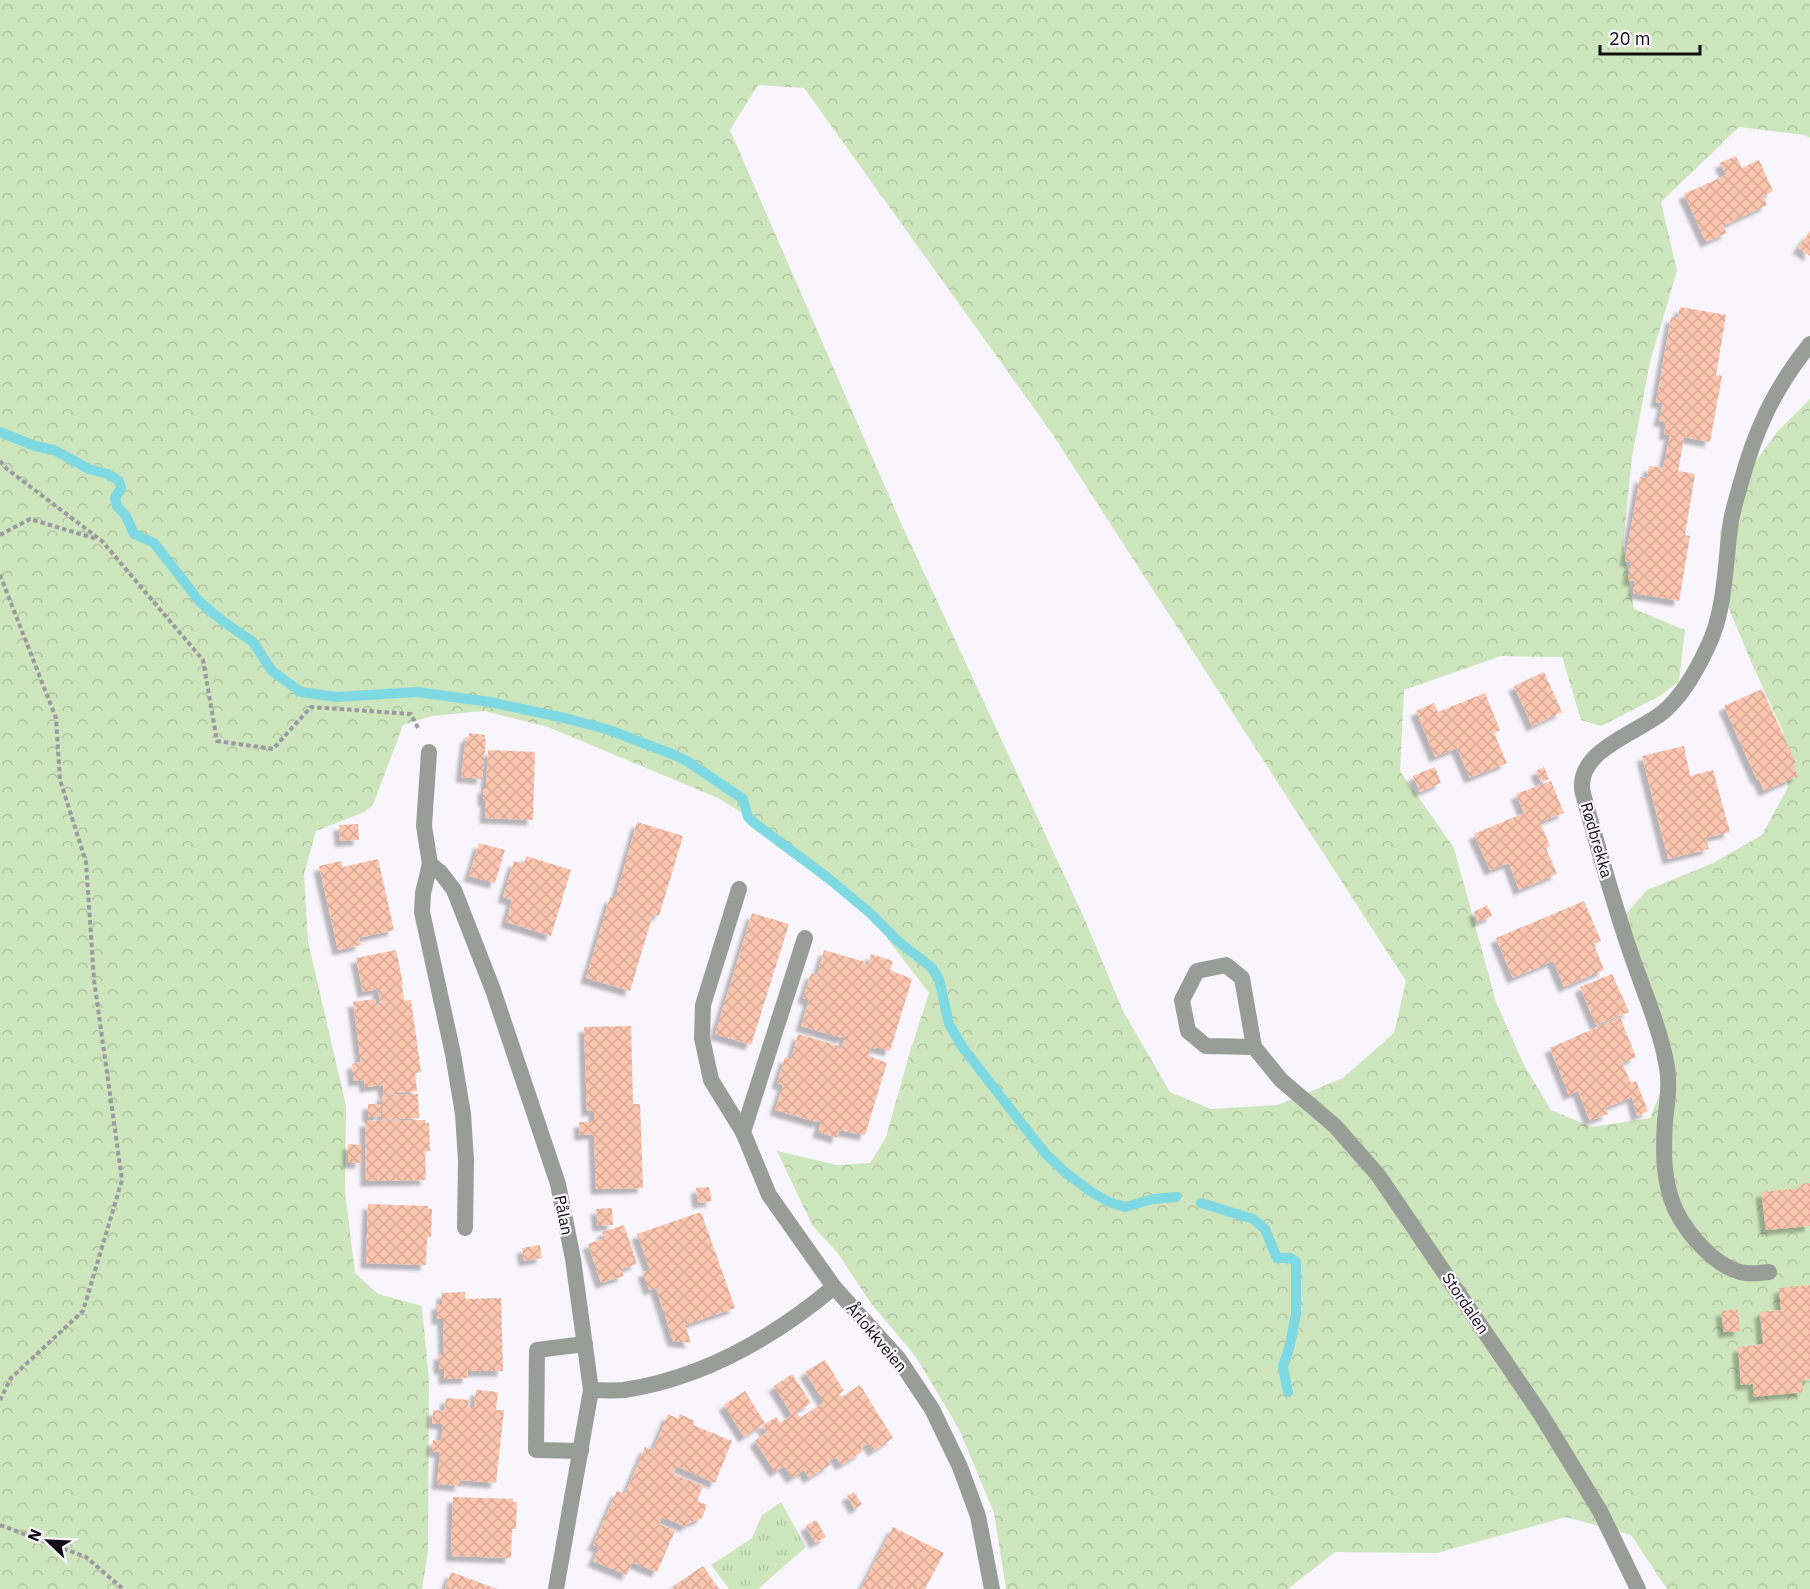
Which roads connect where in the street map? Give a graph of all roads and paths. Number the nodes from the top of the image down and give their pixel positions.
1 (1810, 344) edge
2 (0, 461) edge
3 (0, 536) edge
4 (102, 541) junction
5 (0, 575) edge
6 (429, 752) joint
7 (430, 864) junction
8 (739, 889) dead end
9 (805, 938) dead end
10 (1254, 1047) junction
11 (743, 1132) junction
12 (465, 1228) dead end
13 (1769, 1272) dead end
14 (834, 1287) junction
15 (585, 1344) junction
16 (591, 1390) junction
17 (0, 1400) edge
18 (581, 1451) junction
19 (0, 1525) edge
20 (123, 1589) edge
21 (556, 1589) edge
22 (993, 1589) edge
23 (1638, 1589) edge

1 - 13 street, Rødbrekka
2 - 4 path
3 - 4 path
4 - 6 path
5 - 17 path
6 - 7 street
7 - 12 street
7 - 15 street, Pålan
8 - 11 street, Årlokkveien
9 - 11 street
10 - 10 street, Stordalen
10 - 23 street, Stordalen
11 - 14 street, Årlokkveien
14 - 16 street
14 - 22 street, Årlokkveien
15 - 16 street, Pålan
15 - 18 street
16 - 18 street, Pålan
18 - 21 street, Pålan
19 - 20 path

